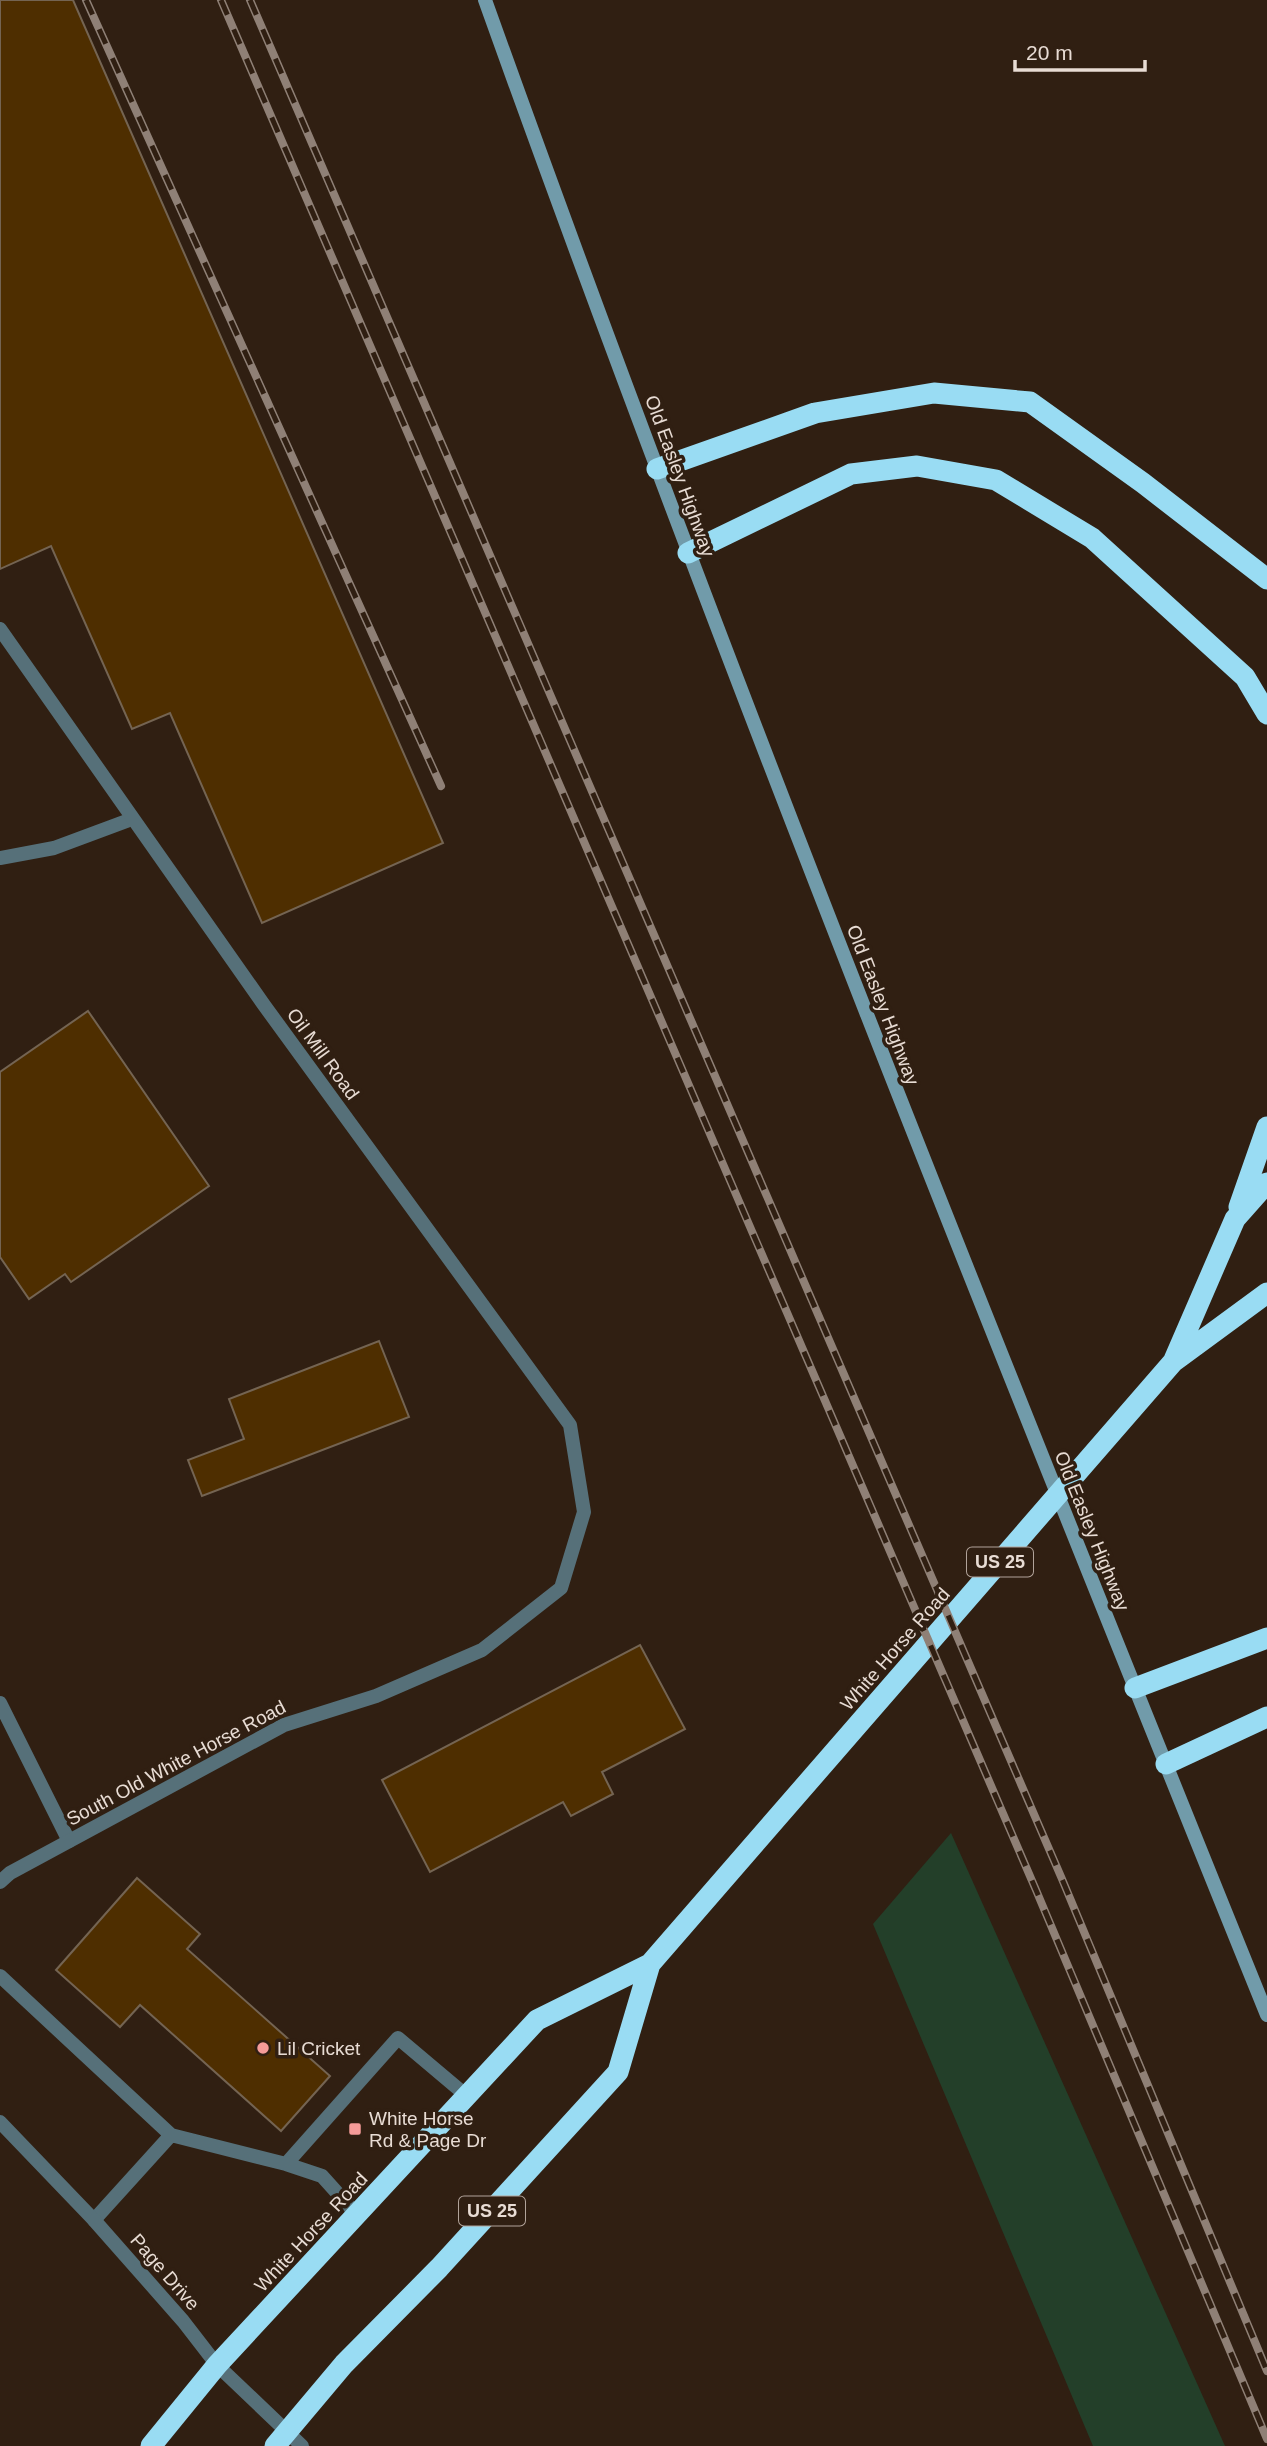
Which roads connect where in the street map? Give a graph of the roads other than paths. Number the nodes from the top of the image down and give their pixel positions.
1 (485, 0) edge
2 (657, 470) junction
3 (688, 553) junction
4 (1267, 579) edge
5 (0, 629) edge
6 (1267, 714) edge
7 (132, 819) junction
8 (0, 858) edge
9 (1267, 1127) edge
10 (1267, 1183) edge
11 (1235, 1219) junction
12 (1267, 1293) edge
13 (1174, 1362) junction
14 (584, 1513) joint
15 (1267, 1638) edge
16 (1135, 1688) junction
17 (0, 1703) edge
18 (1267, 1717) edge
19 (1166, 1764) junction
20 (69, 1841) junction
21 (0, 1882) edge
22 (650, 1964) junction
23 (0, 1976) edge
24 (1267, 2015) edge
25 (468, 2097) junction
26 (0, 2122) edge
27 (171, 2135) junction
28 (286, 2164) junction
29 (358, 2216) junction
30 (94, 2220) junction
31 (217, 2365) junction
32 (281, 2438) edge
33 (151, 2446) edge
34 (302, 2446) edge

1 - 2 main road, Old Easley Highway
2 - 3 main road, Old Easley Highway
2 - 4 highway
3 - 6 highway
3 - 16 main road, Old Easley Highway
5 - 7 street, Oil Mill Road
7 - 8 street
7 - 14 street, Oil Mill Road
9 - 11 highway
10 - 11 highway, White Horse Road / US 25
11 - 13 highway, White Horse Road / US 25
12 - 13 highway, White Horse Road / US 25
13 - 22 highway, White Horse Road / US 25
14 - 20 street, South Old White Horse Road
15 - 16 highway
16 - 19 main road, Old Easley Highway
17 - 20 street
18 - 19 highway
19 - 24 main road, Old Easley Highway
20 - 21 street, South Old White Horse Road
22 - 25 highway, White Horse Road / US 25
22 - 32 highway, White Horse Road / US 25
23 - 27 street
25 - 28 street
25 - 29 highway, White Horse Road / US 25
26 - 30 street, Page Drive
27 - 28 street
27 - 30 street
28 - 29 street
29 - 31 highway, White Horse Road / US 25
30 - 31 street, Page Drive
31 - 32 street, Page Drive
31 - 33 highway, White Horse Road / US 25
32 - 34 street, Page Drive

